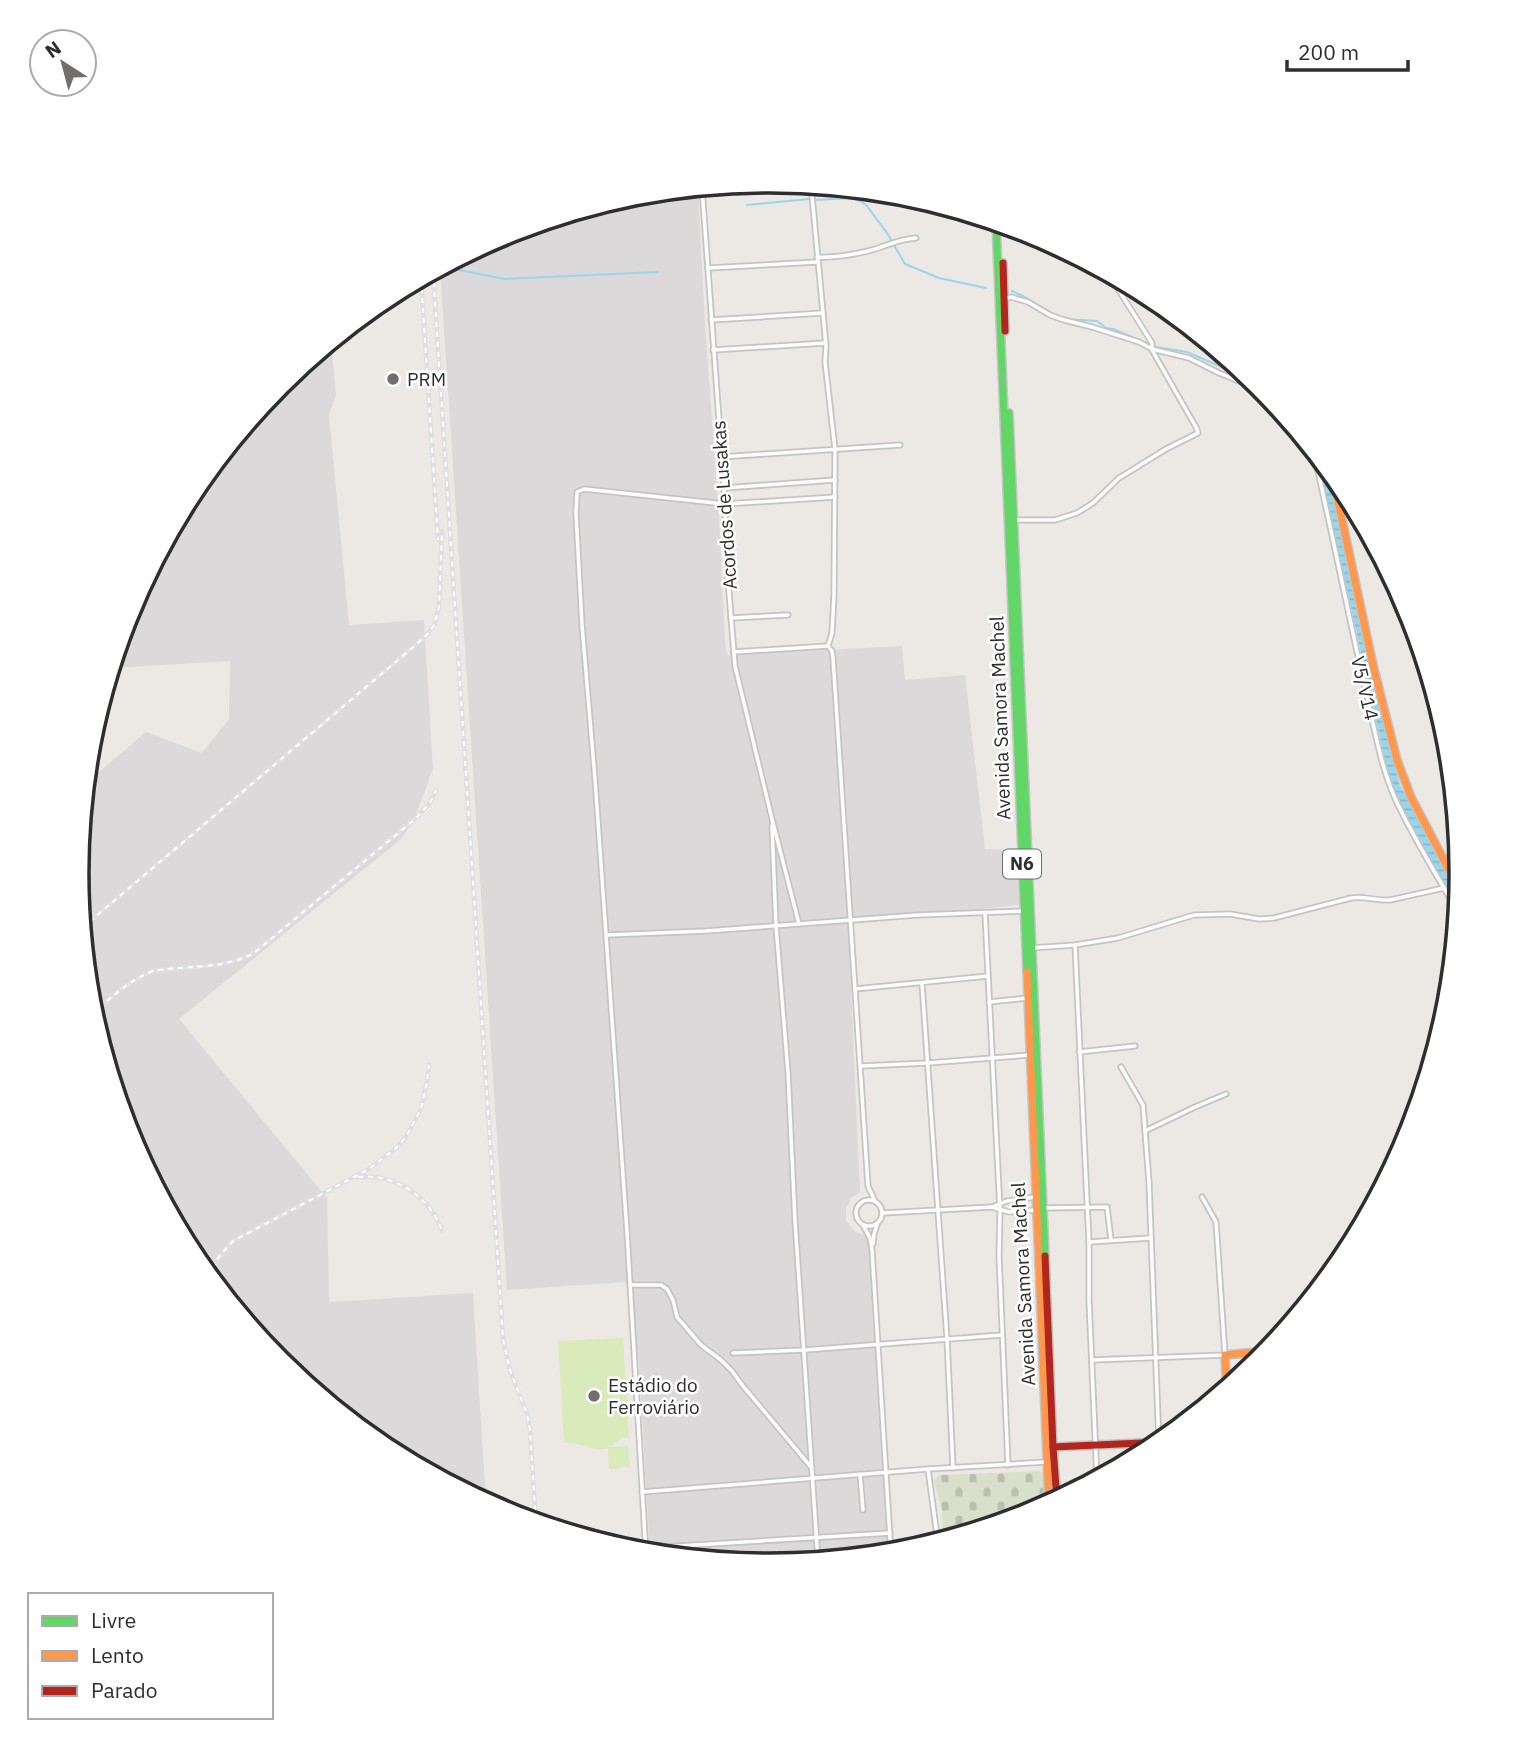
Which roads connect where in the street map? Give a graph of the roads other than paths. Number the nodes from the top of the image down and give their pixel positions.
1 (812, 195) edge
2 (703, 197) edge
3 (998, 233) edge
4 (999, 233) edge
5 (916, 238) dead end
6 (817, 259) junction
7 (707, 268) junction
8 (1117, 289) edge
9 (1004, 299) junction
10 (823, 313) junction
11 (711, 320) junction
12 (825, 343) junction
13 (1152, 347) junction
14 (713, 350) junction
15 (1239, 381) edge
16 (900, 445) dead end
17 (835, 449) junction
18 (721, 457) junction
19 (1318, 472) edge
20 (835, 480) junction
21 (723, 488) junction
22 (835, 497) junction
23 (1337, 499) edge
24 (724, 504) junction
25 (1342, 507) edge
26 (1339, 510) junction
27 (1010, 520) junction
28 (788, 615) dead end
29 (731, 618) junction
30 (828, 646) junction
31 (734, 652) junction
32 (772, 818) junction
33 (1450, 872) edge
34 (1444, 888) junction
35 (1449, 897) edge
36 (1024, 911) junction
37 (985, 913) junction
38 (850, 920) junction
39 (799, 924) junction
40 (776, 926) junction
41 (606, 935) junction
42 (1075, 944) junction
43 (1029, 948) junction
44 (988, 976) junction
45 (922, 984) junction
46 (856, 989) junction
47 (1027, 998) junction
48 (989, 1002) junction
49 (1135, 1046) dead end
50 (1079, 1052) junction
51 (1030, 1055) junction
52 (992, 1058) junction
53 (928, 1063) junction
54 (860, 1066) junction
55 (1121, 1067) dead end
56 (1226, 1094) dead end
57 (1145, 1131) junction
58 (868, 1186) junction
59 (1202, 1196) dead end
60 (1035, 1197) junction
61 (875, 1201) junction
62 (862, 1202) junction
63 (1000, 1203) junction
64 (992, 1207) junction
65 (1086, 1207) junction
66 (1039, 1209) junction
67 (939, 1211) junction
68 (1000, 1211) junction
69 (883, 1213) junction
70 (878, 1223) junction
71 (863, 1225) junction
72 (1152, 1238) junction
73 (1111, 1240) junction
74 (1089, 1242) junction
75 (872, 1250) junction
76 (630, 1285) junction
77 (1002, 1335) junction
78 (947, 1339) junction
79 (877, 1345) junction
80 (804, 1350) junction
81 (1253, 1352) edge
82 (733, 1353) dead end
83 (1225, 1355) junction
84 (1157, 1358) junction
85 (1092, 1360) junction
86 (1226, 1377) edge
87 (1048, 1413) junction
88 (1160, 1430) edge
89 (1140, 1444) edge
90 (1096, 1445) junction
91 (1053, 1447) junction
92 (1047, 1462) junction
93 (1008, 1465) junction
94 (953, 1468) junction
95 (812, 1469) junction
96 (928, 1469) junction
97 (1097, 1470) edge
98 (886, 1472) junction
99 (860, 1474) junction
100 (813, 1477) junction
101 (1052, 1487) junction
102 (1054, 1491) edge
103 (642, 1492) junction
104 (1051, 1492) edge
105 (863, 1510) dead end
106 (890, 1533) junction
107 (937, 1533) edge
108 (816, 1539) junction
109 (645, 1542) edge
110 (890, 1543) edge
111 (684, 1548) edge
112 (817, 1552) edge

1 - 6 street
2 - 7 street, Acordos de Lusakas
3 - 27 main road, Avenida Samora Machel / N6
4 - 9 main road, Avenida Samora Machel / N6
5 - 6 street
6 - 7 street
6 - 10 street
7 - 11 street, Acordos de Lusakas
8 - 13 street
9 - 13 street
9 - 27 main road, Avenida Samora Machel / N6
10 - 11 street
10 - 12 street
11 - 14 street, Acordos de Lusakas
12 - 14 street
12 - 17 street
13 - 15 street
13 - 27 street
14 - 18 street, Acordos de Lusakas
16 - 17 street
17 - 18 street
17 - 20 street
18 - 21 street, Acordos de Lusakas
19 - 34 street, V5/V14
20 - 21 street
20 - 22 street
21 - 24 street, Acordos de Lusakas
22 - 24 street
22 - 30 street
23 - 26 main road
24 - 29 street, Acordos de Lusakas
24 - 41 street
25 - 26 street
26 - 33 main road
27 - 36 main road, Avenida Samora Machel / N6
27 - 43 main road, Avenida Samora Machel / N6
28 - 29 street
29 - 31 street, Acordos de Lusakas
30 - 31 street
30 - 38 street
31 - 32 street, Acordos de Lusakas
32 - 39 street
32 - 40 street
34 - 35 street, V5/V14
34 - 42 street
36 - 37 street
36 - 43 main road, Avenida Samora Machel / N6
37 - 38 street
37 - 44 street
38 - 39 street
38 - 46 street
39 - 40 street
40 - 41 street
40 - 80 street
41 - 76 street
42 - 43 street
42 - 50 street
43 - 47 main road, Avenida Samora Machel / N6
43 - 66 main road, Avenida Samora Machel / N6
44 - 45 street
44 - 48 street
45 - 46 street
45 - 53 street
46 - 54 street
47 - 48 street
47 - 51 main road, Avenida Samora Machel / N6
48 - 52 street
49 - 50 street
50 - 65 street
51 - 52 street
51 - 60 main road, Avenida Samora Machel / N6
52 - 53 street
52 - 63 street
53 - 54 street
53 - 67 street
54 - 58 street
55 - 57 street
56 - 57 street
57 - 72 street
58 - 61 street
58 - 62 street
59 - 83 street
60 - 63 street
60 - 66 main road, Avenida Samora Machel / N6
61 - 62 street
61 - 69 street
62 - 71 street
63 - 64 street
63 - 68 street
64 - 67 street
64 - 68 street
65 - 66 street
65 - 73 street
65 - 74 street
66 - 68 street
66 - 87 main road, Avenida Samora Machel / N6
67 - 69 street
67 - 78 street
68 - 77 street
69 - 70 street
70 - 71 street
70 - 75 street
71 - 75 street
72 - 73 street
72 - 84 street
73 - 74 street
74 - 85 street
75 - 79 street
76 - 95 street
76 - 103 street
77 - 78 street
77 - 93 street
78 - 79 street
78 - 94 street
79 - 80 street
79 - 98 street
80 - 82 street
80 - 95 street
81 - 83 main road
83 - 84 street
83 - 86 main road
84 - 85 street
84 - 88 street
85 - 90 street
87 - 91 main road, Avenida Samora Machel / N6
87 - 92 main road, Avenida Samora Machel / N6
89 - 90 main road
90 - 91 main road
90 - 97 street
91 - 101 main road, Avenida Samora Machel / N6
92 - 93 street
92 - 101 main road, Avenida Samora Machel / N6
93 - 94 street
94 - 96 street
95 - 100 street
96 - 98 street
96 - 107 street
98 - 99 street
98 - 106 street
99 - 100 street
99 - 105 street
100 - 103 street
100 - 108 street
101 - 102 main road, Avenida Samora Machel / N6
101 - 104 main road, Avenida Samora Machel / N6
103 - 109 street
106 - 108 street
106 - 110 street
108 - 111 street
108 - 112 street

